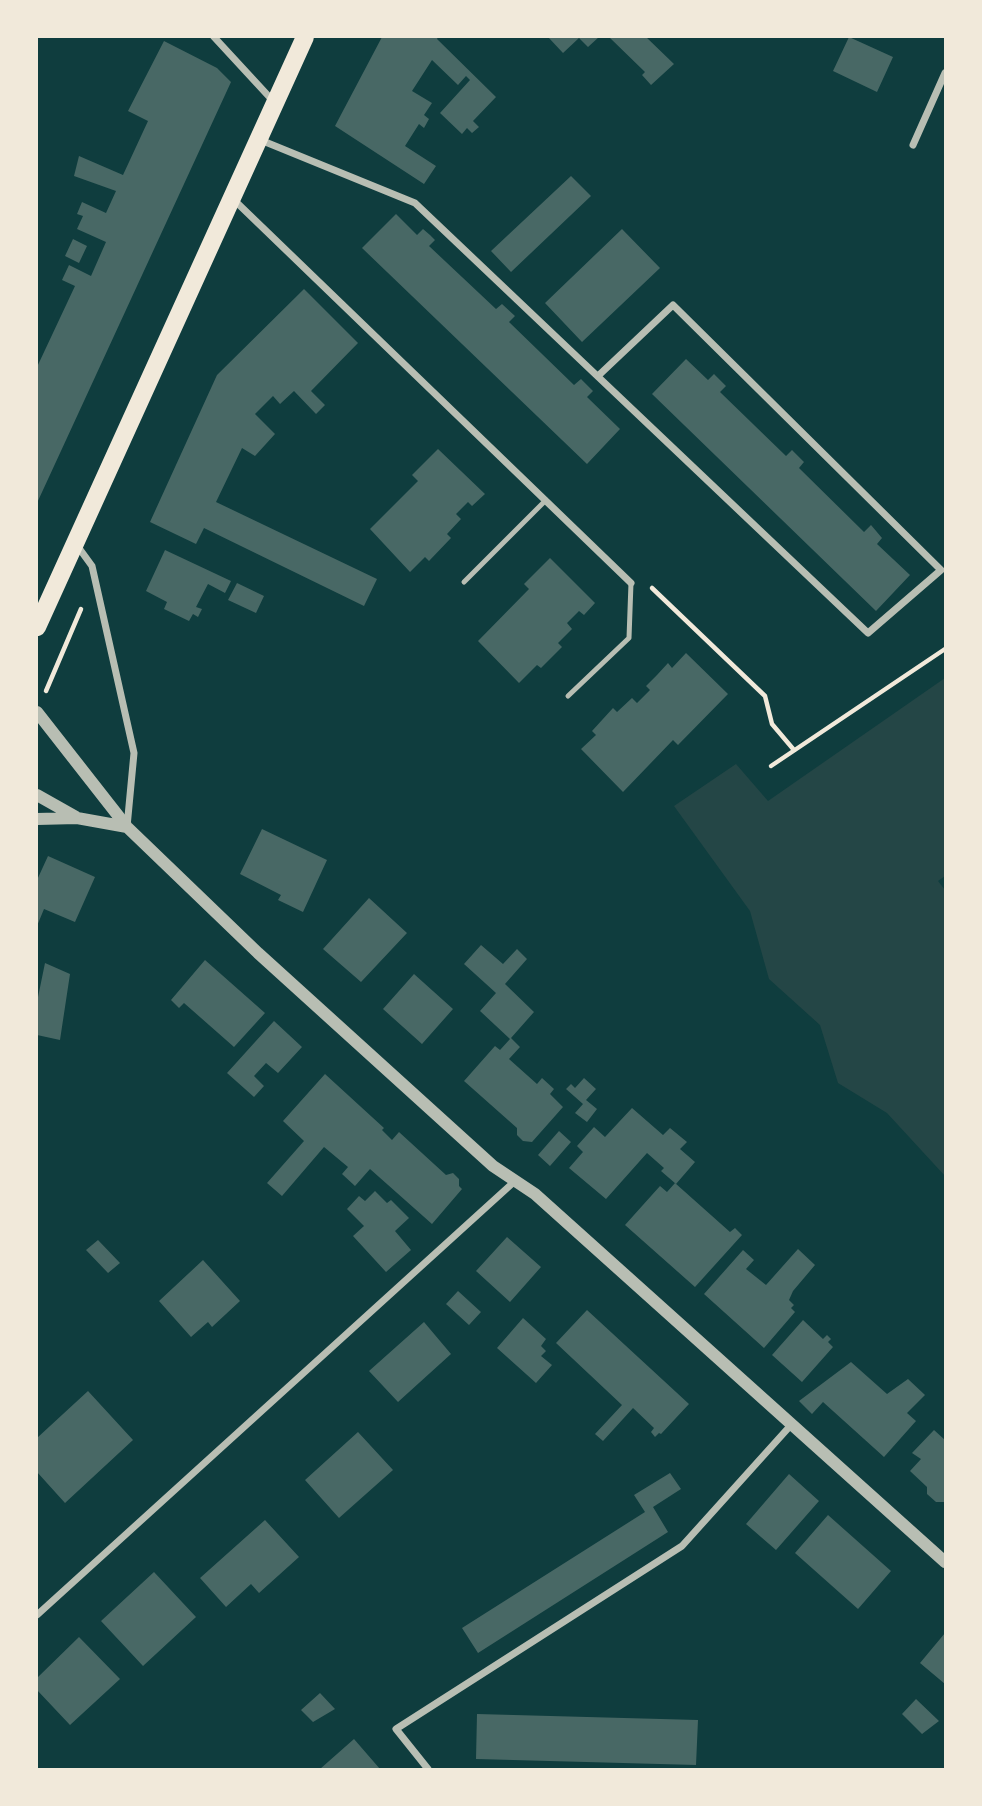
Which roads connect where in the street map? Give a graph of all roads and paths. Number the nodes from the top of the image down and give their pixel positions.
1 (214, 37) edge
2 (305, 37) edge
3 (945, 73) edge
4 (275, 103) junction
5 (258, 139) junction
6 (913, 145) dead end
7 (232, 197) junction
8 (598, 376) junction
9 (546, 500) junction
10 (75, 543) junction
11 (943, 573) edge
12 (464, 582) dead end
13 (631, 583) junction
14 (101, 605) junction
15 (37, 626) edge
16 (945, 649) edge
17 (568, 696) dead end
18 (37, 713) edge
19 (794, 750) junction
20 (771, 766) dead end
21 (37, 795) edge
22 (77, 818) junction
23 (37, 819) edge
24 (127, 827) junction
25 (514, 1181) junction
26 (791, 1425) junction
27 (945, 1562) edge
28 (37, 1615) edge
29 (428, 1769) edge

1 - 4 street
2 - 4 main road
3 - 6 street
4 - 5 main road
5 - 7 main road
5 - 8 street
7 - 9 street
7 - 10 main road
8 - 11 street
8 - 11 street
9 - 12 lane
9 - 13 street
10 - 14 street
10 - 15 main road
13 - 17 lane
13 - 19 path
14 - 18 path
14 - 24 street
16 - 19 path
18 - 24 street
19 - 20 path
21 - 22 street
22 - 23 street
22 - 24 street
24 - 25 street
25 - 26 street
25 - 28 street
26 - 27 street
26 - 29 street

